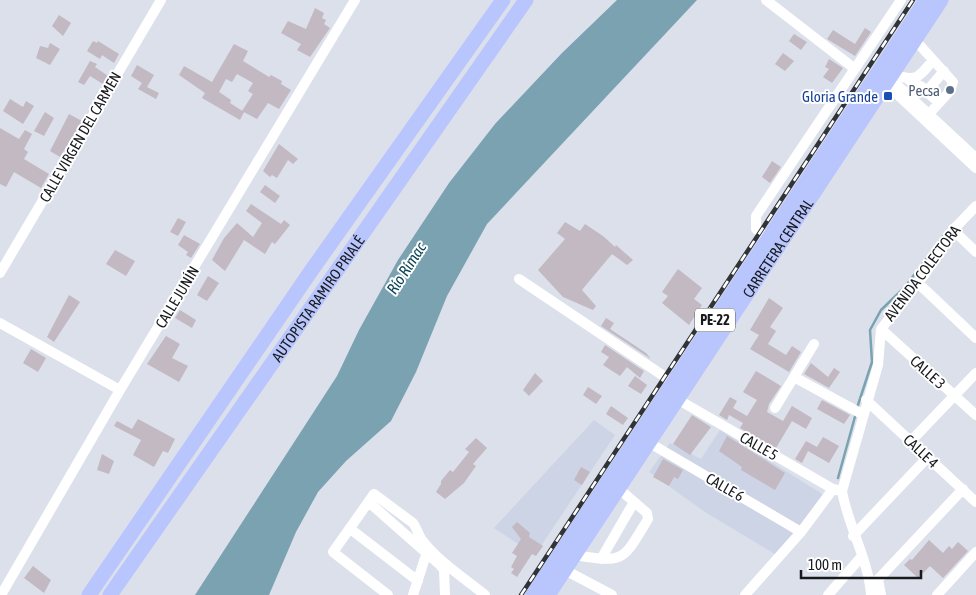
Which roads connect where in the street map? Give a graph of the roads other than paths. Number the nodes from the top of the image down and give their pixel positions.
1 (161, 0) edge
2 (355, 0) edge
3 (503, 0) edge
4 (526, 0) edge
5 (766, 0) edge
6 (901, 0) edge
7 (926, 0) edge
8 (941, 0) edge
9 (915, 40) junction
10 (933, 60) junction
11 (855, 69) junction
12 (944, 71) junction
13 (885, 76) junction
14 (909, 80) junction
15 (924, 89) junction
16 (911, 97) junction
17 (939, 103) junction
18 (929, 114) junction
19 (976, 158) edge
20 (976, 168) edge
21 (976, 206) edge
22 (953, 230) junction
23 (768, 240) junction
24 (976, 252) edge
25 (0, 273) edge
26 (519, 279) dead end
27 (918, 282) junction
28 (0, 323) edge
29 (881, 329) junction
30 (976, 338) edge
31 (814, 344) dead end
32 (976, 373) edge
33 (794, 377) junction
34 (674, 383) junction
35 (120, 390) junction
36 (955, 396) junction
37 (677, 399) junction
38 (866, 400) junction
39 (776, 408) dead end
40 (862, 414) junction
41 (976, 414) edge
42 (911, 441) junction
43 (648, 442) junction
44 (928, 457) junction
45 (618, 488) junction
46 (837, 490) junction
47 (963, 490) junction
48 (373, 501) junction
49 (634, 502) junction
50 (976, 502) edge
51 (355, 529) junction
52 (801, 532) junction
53 (853, 536) junction
54 (976, 552) edge
55 (574, 555) junction
56 (862, 556) junction
57 (601, 559) junction
58 (427, 560) junction
59 (558, 568) junction
60 (419, 578) junction
61 (878, 579) junction
62 (871, 591) edge
63 (1, 595) edge
64 (89, 595) edge
65 (110, 595) edge
66 (388, 595) edge
67 (396, 595) edge
68 (413, 595) edge
69 (418, 595) edge
70 (439, 595) edge
71 (444, 595) edge
72 (485, 595) edge
73 (533, 595) edge
74 (548, 595) edge
75 (612, 595) edge
76 (745, 595) edge
77 (828, 595) edge
78 (882, 595) edge
79 (937, 595) edge

1 - 25 street, CALLE VIRGEN DEL CARMEN
2 - 35 street, CALLE JUNÍN
3 - 64 highway, AUTOPISTA RAMIRO PRIALÉ
4 - 65 highway, AUTOPISTA RAMIRO PRIALÉ
5 - 11 street
6 - 11 street
7 - 13 highway, CARRETERA CENTRAL / PE-22
8 - 9 highway, CARRETERA CENTRAL / PE-22
9 - 10 street
9 - 13 highway, CARRETERA CENTRAL / PE-22
10 - 12 street
10 - 14 street
11 - 23 street
12 - 15 street
12 - 17 street
13 - 14 street
13 - 16 street
13 - 20 street
13 - 23 highway, CARRETERA CENTRAL / PE-22
13 - 37 highway, CARRETERA CENTRAL / PE-22
14 - 15 street
15 - 16 street
15 - 17 street
16 - 18 street
17 - 18 street
18 - 19 street
21 - 22 street, AVENIDA COLECTORA
22 - 24 street
22 - 27 street, AVENIDA COLECTORA
23 - 34 highway, CARRETERA CENTRAL / PE-22
26 - 34 street
27 - 29 street, AVENIDA COLECTORA
27 - 30 street
28 - 35 street
29 - 36 street, CALLE 3
29 - 38 street, AVENIDA COLECTORA
31 - 33 street
32 - 36 street
33 - 39 street
33 - 40 street
34 - 59 highway, CARRETERA CENTRAL / PE-22
35 - 63 street, CALLE JUNÍN
36 - 41 street, CALLE 3
36 - 42 street
37 - 43 highway, CARRETERA CENTRAL / PE-22
37 - 46 street, CALLE 5
38 - 40 street, AVENIDA COLECTORA
38 - 42 street, CALLE 4
40 - 46 street, AVENIDA COLECTORA
42 - 44 street, CALLE 4
43 - 45 highway, CARRETERA CENTRAL / PE-22
43 - 52 street, CALLE 6
44 - 47 street, CALLE 4
44 - 53 street
45 - 49 street
45 - 55 highway, CARRETERA CENTRAL / PE-22
46 - 52 street
46 - 53 street
47 - 50 street, CALLE 4
47 - 61 street
48 - 51 street
48 - 58 street
48 - 66 street
48 - 71 street
48 - 72 street
49 - 57 street
49 - 57 street
51 - 60 street
51 - 67 street
52 - 76 street
53 - 56 street
54 - 79 street
55 - 57 street
55 - 59 highway, CARRETERA CENTRAL / PE-22
56 - 62 street
56 - 77 street
58 - 60 street
58 - 69 street
58 - 70 street
59 - 73 highway, CARRETERA CENTRAL / PE-22
59 - 74 highway, CARRETERA CENTRAL / PE-22
59 - 75 street
60 - 68 street
61 - 62 street
61 - 78 street

